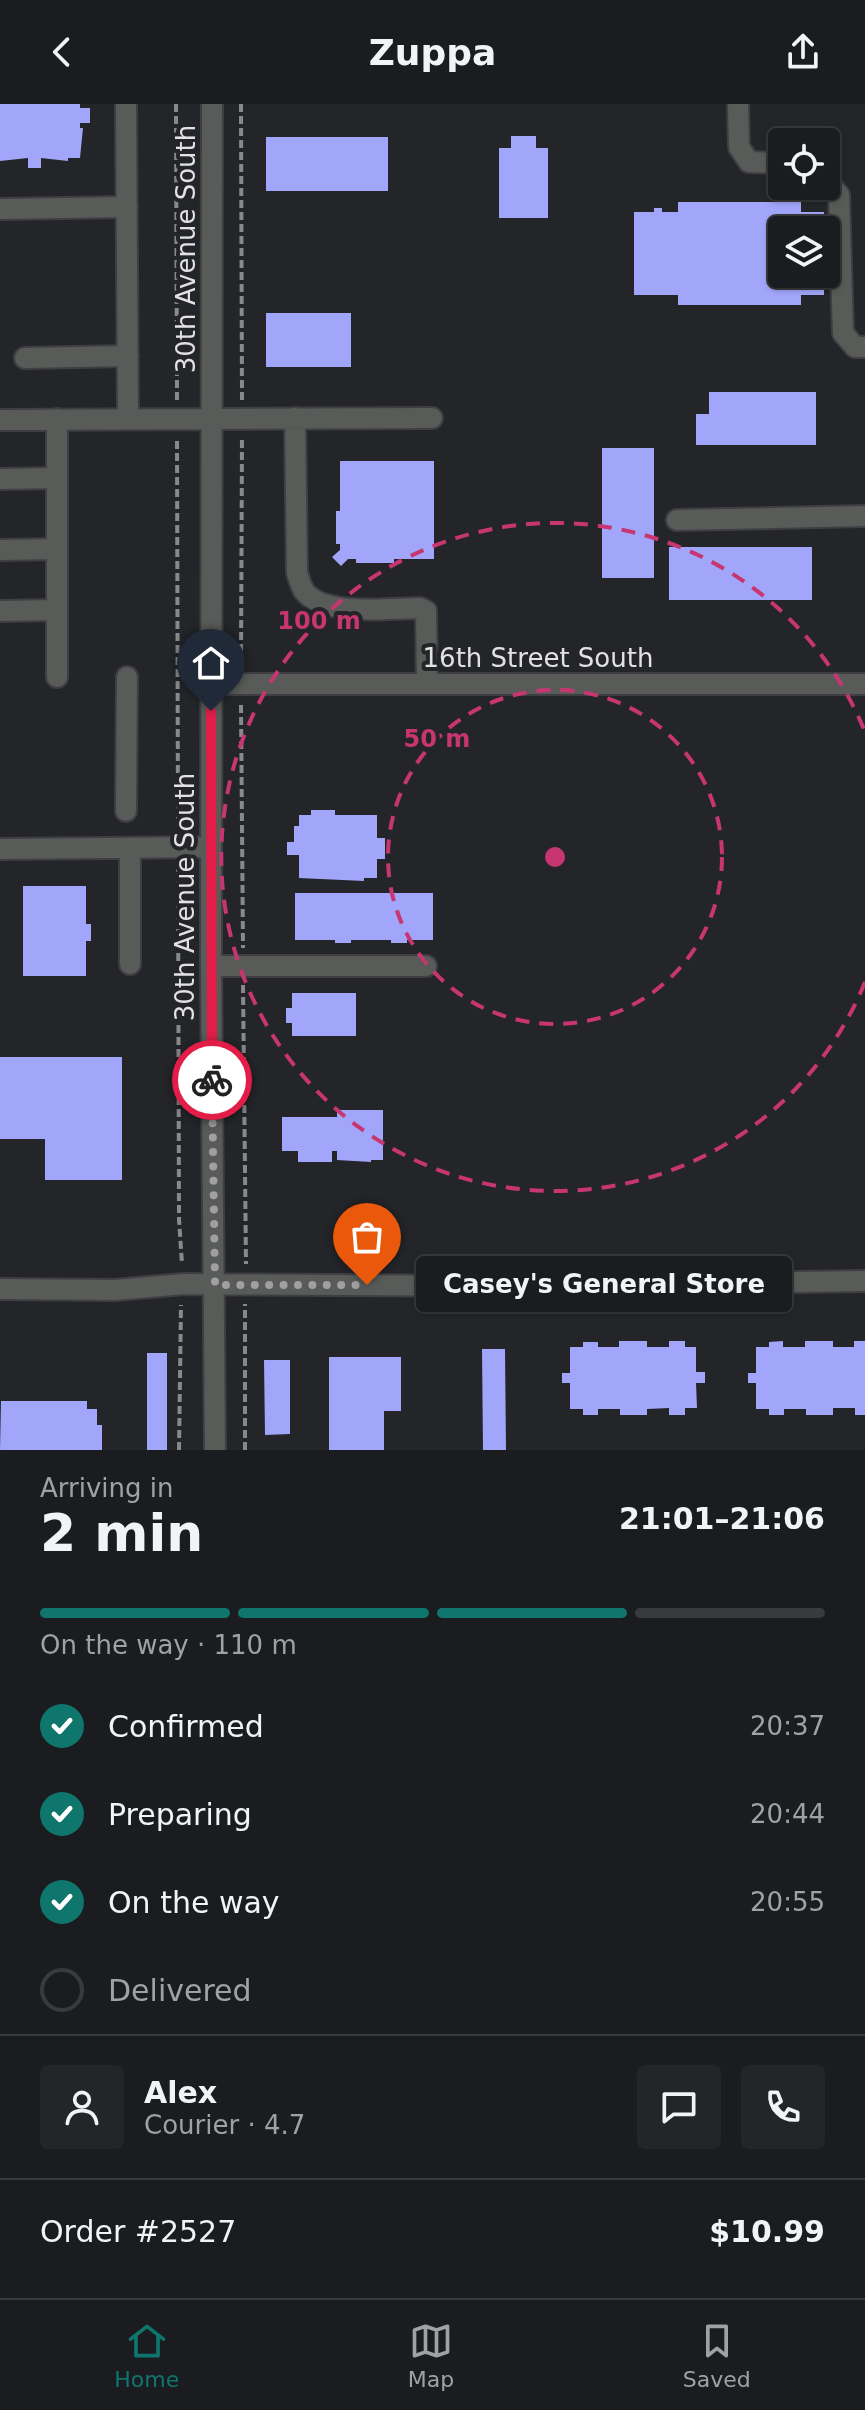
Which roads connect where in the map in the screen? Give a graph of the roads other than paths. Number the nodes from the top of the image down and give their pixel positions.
1 (126, 104) edge
2 (212, 104) edge
3 (738, 104) edge
4 (768, 163) edge
5 (839, 200) edge
6 (127, 207) junction
7 (0, 209) edge
8 (865, 347) edge
9 (128, 356) junction
10 (25, 358) dead end
11 (295, 418) junction
12 (432, 418) dead end
13 (57, 419) junction
14 (128, 419) junction
15 (212, 419) junction
16 (0, 420) edge
17 (57, 478) junction
18 (0, 479) edge
19 (865, 516) edge
20 (677, 520) dead end
21 (57, 549) junction
22 (0, 550) edge
23 (57, 610) junction
24 (0, 611) edge
25 (57, 677) dead end
26 (127, 677) dead end
27 (211, 684) junction
28 (427, 684) junction
29 (865, 684) edge
30 (126, 811) dead end
31 (211, 847) junction
32 (130, 848) junction
33 (0, 849) edge
34 (130, 964) dead end
35 (211, 966) junction
36 (426, 966) dead end
37 (865, 1281) edge
38 (215, 1285) junction
39 (0, 1289) edge
40 (215, 1450) edge

1 - 6 street
2 - 15 street, 30th Avenue South
3 - 4 street
5 - 8 street
6 - 7 street
6 - 9 street
9 - 10 street
9 - 14 street
11 - 12 street
11 - 15 street
11 - 28 street
13 - 14 street
13 - 16 street
13 - 17 street
14 - 15 street
15 - 27 street, 30th Avenue South
17 - 18 street
17 - 21 street
19 - 20 street
21 - 22 street
21 - 23 street
23 - 24 street
23 - 25 street
26 - 30 street
27 - 28 street, 16th Street South
27 - 31 street, 30th Avenue South
28 - 29 street, 16th Street South
31 - 32 street
31 - 35 street, 30th Avenue South
32 - 33 street
32 - 34 street
35 - 36 street
35 - 38 street, 30th Avenue South
37 - 38 street
38 - 39 street
38 - 40 street, 30th Avenue South

